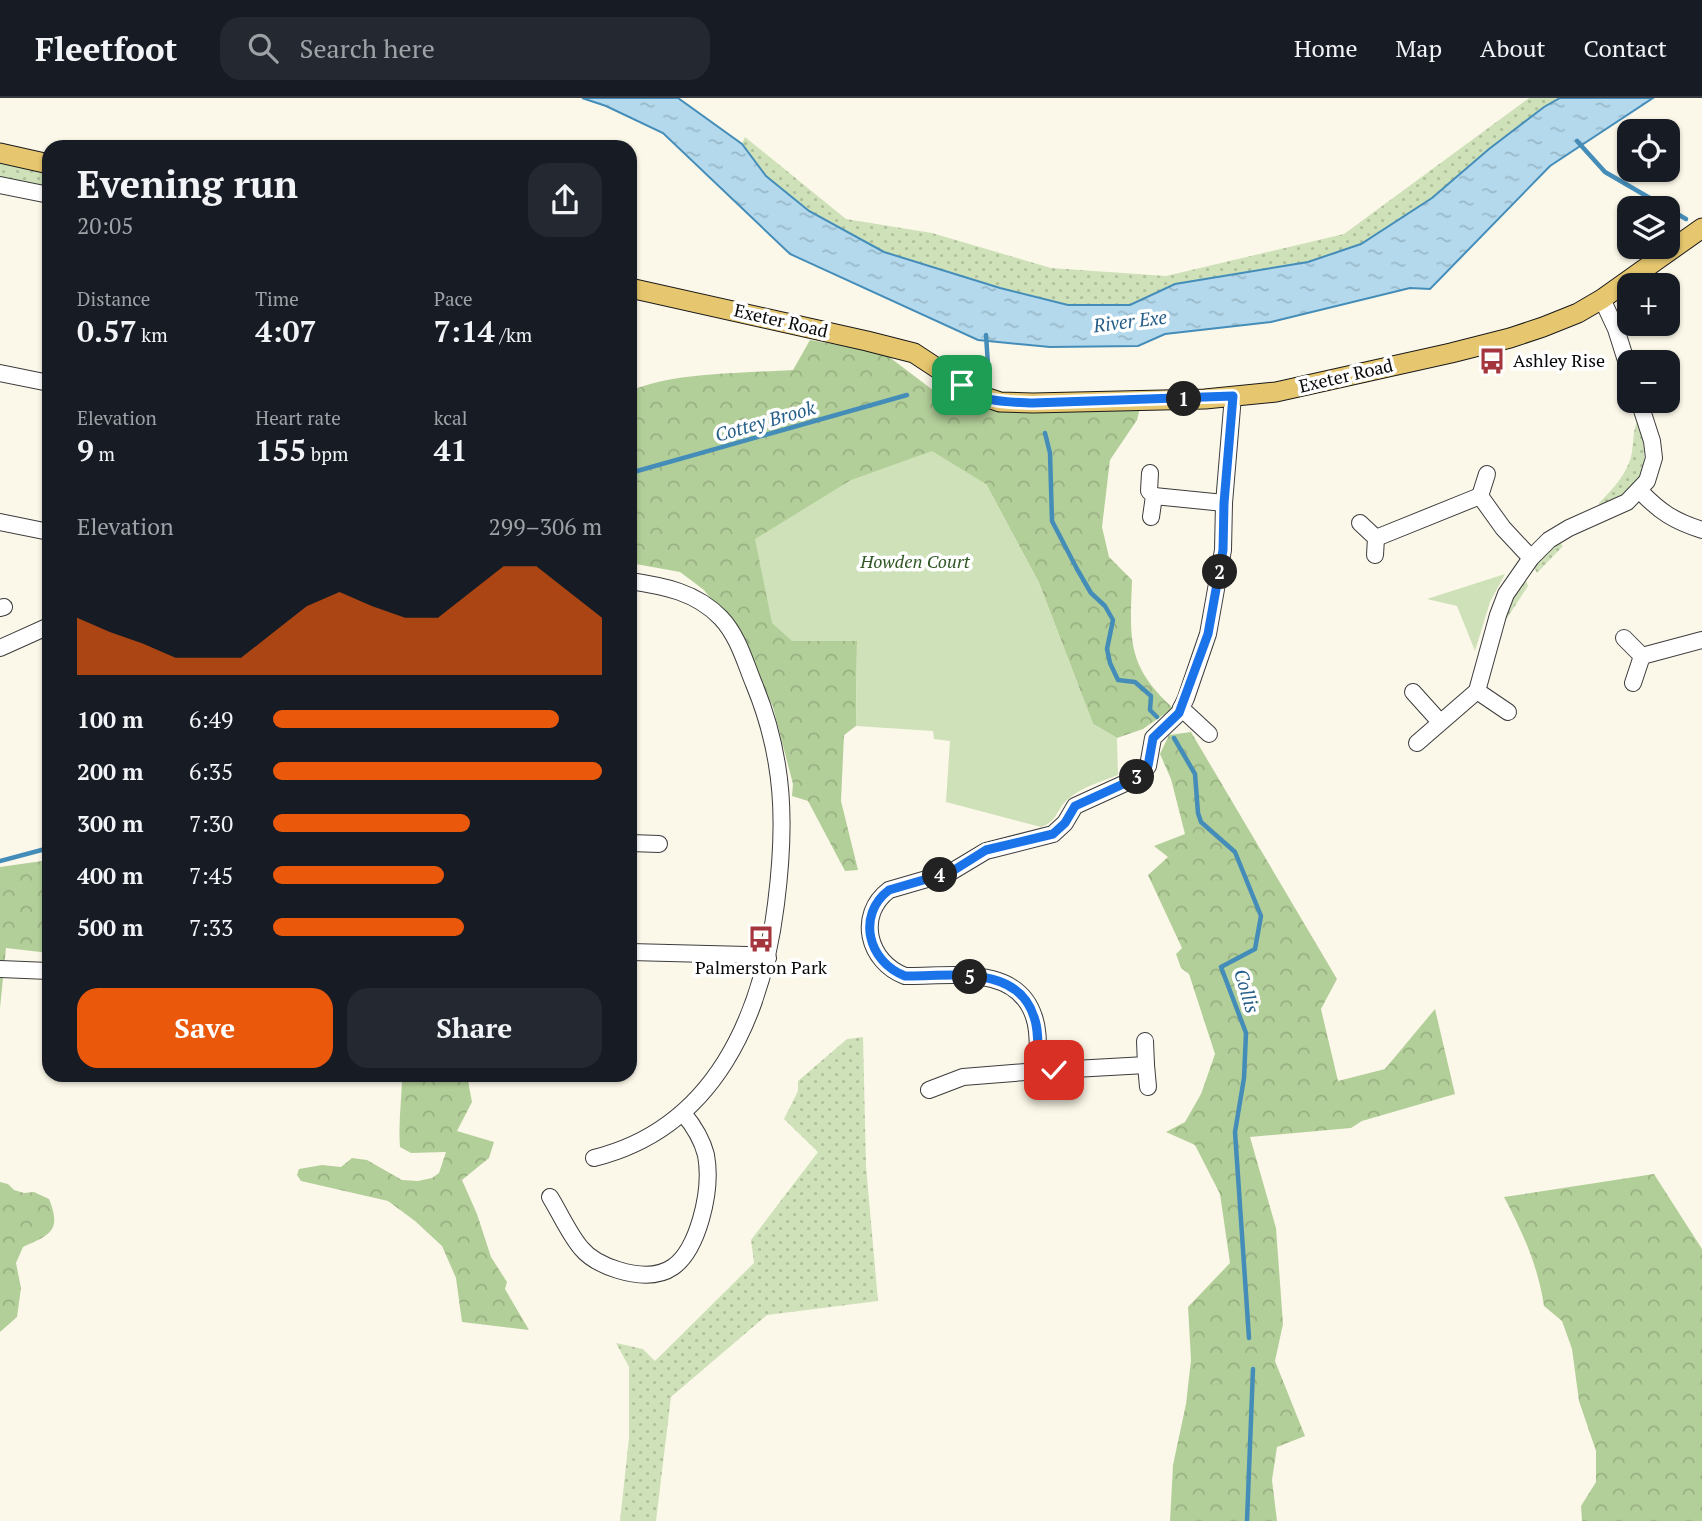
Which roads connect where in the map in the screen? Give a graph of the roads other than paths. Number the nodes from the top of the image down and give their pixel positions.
1 (0, 153) edge
2 (42, 162) edge
3 (0, 186) edge
4 (42, 194) edge
5 (1702, 228) edge
6 (637, 290) edge
7 (1602, 299) junction
8 (1623, 350) edge
9 (0, 373) edge
10 (42, 382) edge
11 (1233, 396) junction
12 (1643, 413) edge
13 (1150, 473) dead end
14 (1487, 474) dead end
15 (1640, 491) junction
16 (1154, 496) junction
17 (1480, 496) junction
18 (1224, 503) junction
19 (1151, 517) dead end
20 (0, 522) edge
21 (1360, 523) dead end
22 (42, 530) edge
23 (1702, 530) edge
24 (1531, 558) junction
25 (637, 582) edge
26 (42, 629) edge
27 (1624, 638) dead end
28 (1702, 640) edge
29 (0, 648) edge
30 (1643, 656) junction
31 (1633, 683) dead end
32 (1477, 691) junction
33 (1413, 692) dead end
34 (1181, 708) junction
35 (1508, 712) dead end
36 (1440, 722) junction
37 (1209, 734) dead end
38 (1416, 743) dead end
39 (637, 843) edge
40 (659, 844) dead end
41 (637, 952) edge
42 (768, 958) junction
43 (0, 969) edge
44 (42, 971) edge
45 (1145, 1041) dead end
46 (1146, 1065) junction
47 (1038, 1071) junction
48 (1148, 1087) dead end
49 (929, 1090) dead end
50 (683, 1113) junction
51 (594, 1158) dead end
52 (550, 1197) dead end

1 - 2 main road
3 - 4 street
5 - 7 main road, Exeter Road
6 - 11 main road, Exeter Road
7 - 8 street
7 - 11 main road, Exeter Road
9 - 10 street
11 - 18 street
12 - 15 street
13 - 16 street
14 - 17 street
15 - 23 street
15 - 24 street
16 - 18 street
16 - 19 street
17 - 21 street
17 - 24 street
18 - 34 street
20 - 22 street
24 - 32 street
25 - 42 street
26 - 29 street
27 - 30 street
28 - 30 street
30 - 31 street
32 - 35 street
32 - 36 street
33 - 36 street
34 - 37 street
34 - 47 street
36 - 38 street
39 - 40 street
41 - 42 street
42 - 50 street
43 - 44 street
45 - 46 street
46 - 47 street
46 - 48 street
47 - 49 street
50 - 51 street
50 - 52 street

